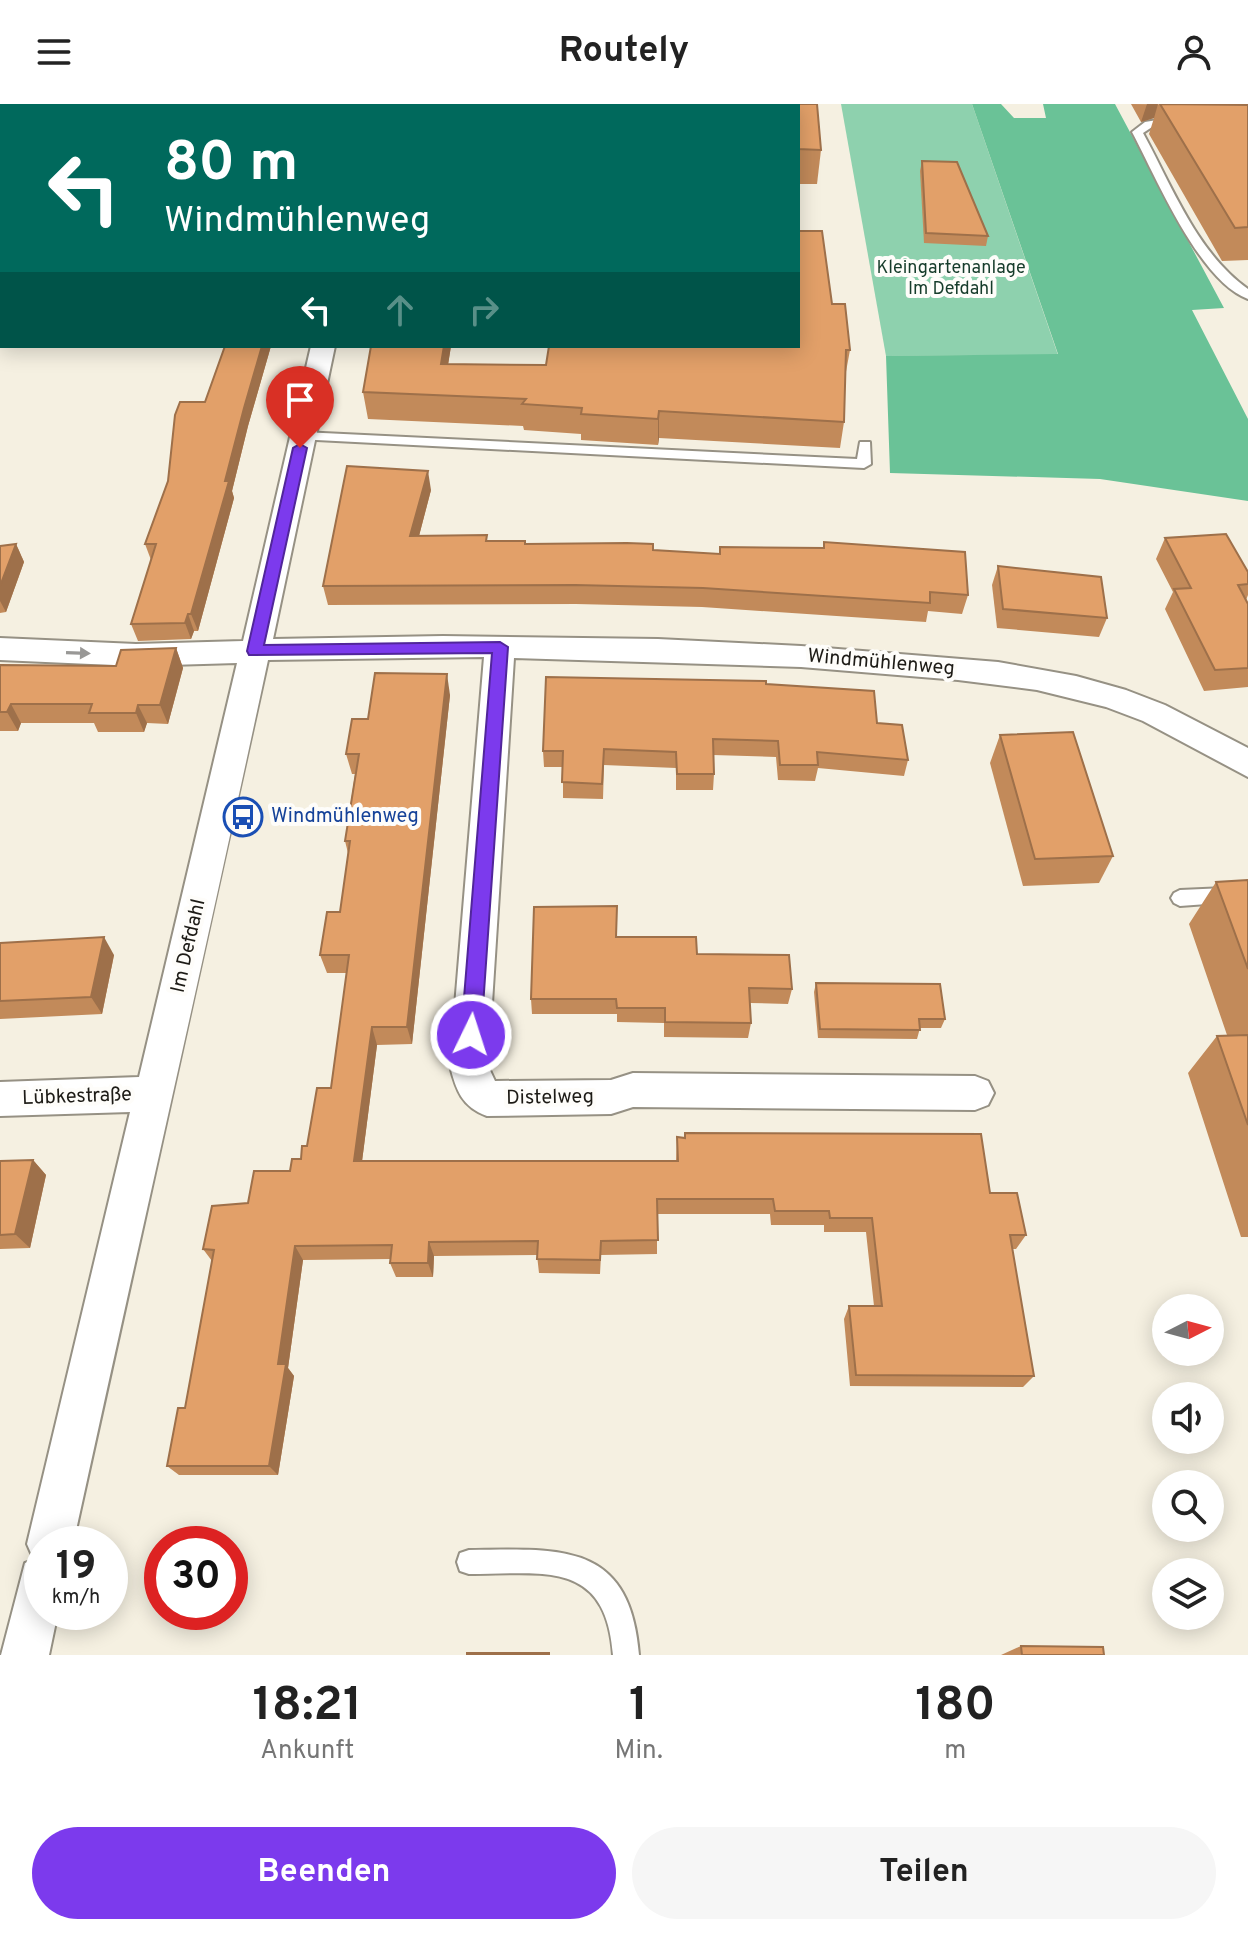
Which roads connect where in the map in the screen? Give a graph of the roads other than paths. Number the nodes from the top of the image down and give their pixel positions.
1 (1194, 119) edge
2 (1248, 295) edge
3 (323, 348) edge
4 (302, 436) junction
5 (865, 445) dead end
6 (500, 647) junction
7 (0, 649) edge
8 (255, 651) junction
9 (1244, 755) edge
10 (1248, 894) edge
11 (1180, 898) dead end
12 (975, 1093) dead end
13 (154, 1094) junction
14 (0, 1099) edge
15 (54, 1526) edge
16 (469, 1562) dead end
17 (31, 1630) edge
18 (25, 1655) edge
19 (626, 1655) edge

1 - 2 lane
3 - 4 street, Im Defdahl
4 - 5 lane
4 - 8 street, Im Defdahl
6 - 8 street, Windmühlenweg
6 - 9 street, Windmühlenweg
6 - 12 street, Distelweg
7 -> 8 street, Windmühlenweg
8 - 13 street, Im Defdahl
10 - 11 lane
13 - 14 street, Lübkestraße
13 - 15 street, Im Defdahl
16 - 19 lane
17 - 18 street

